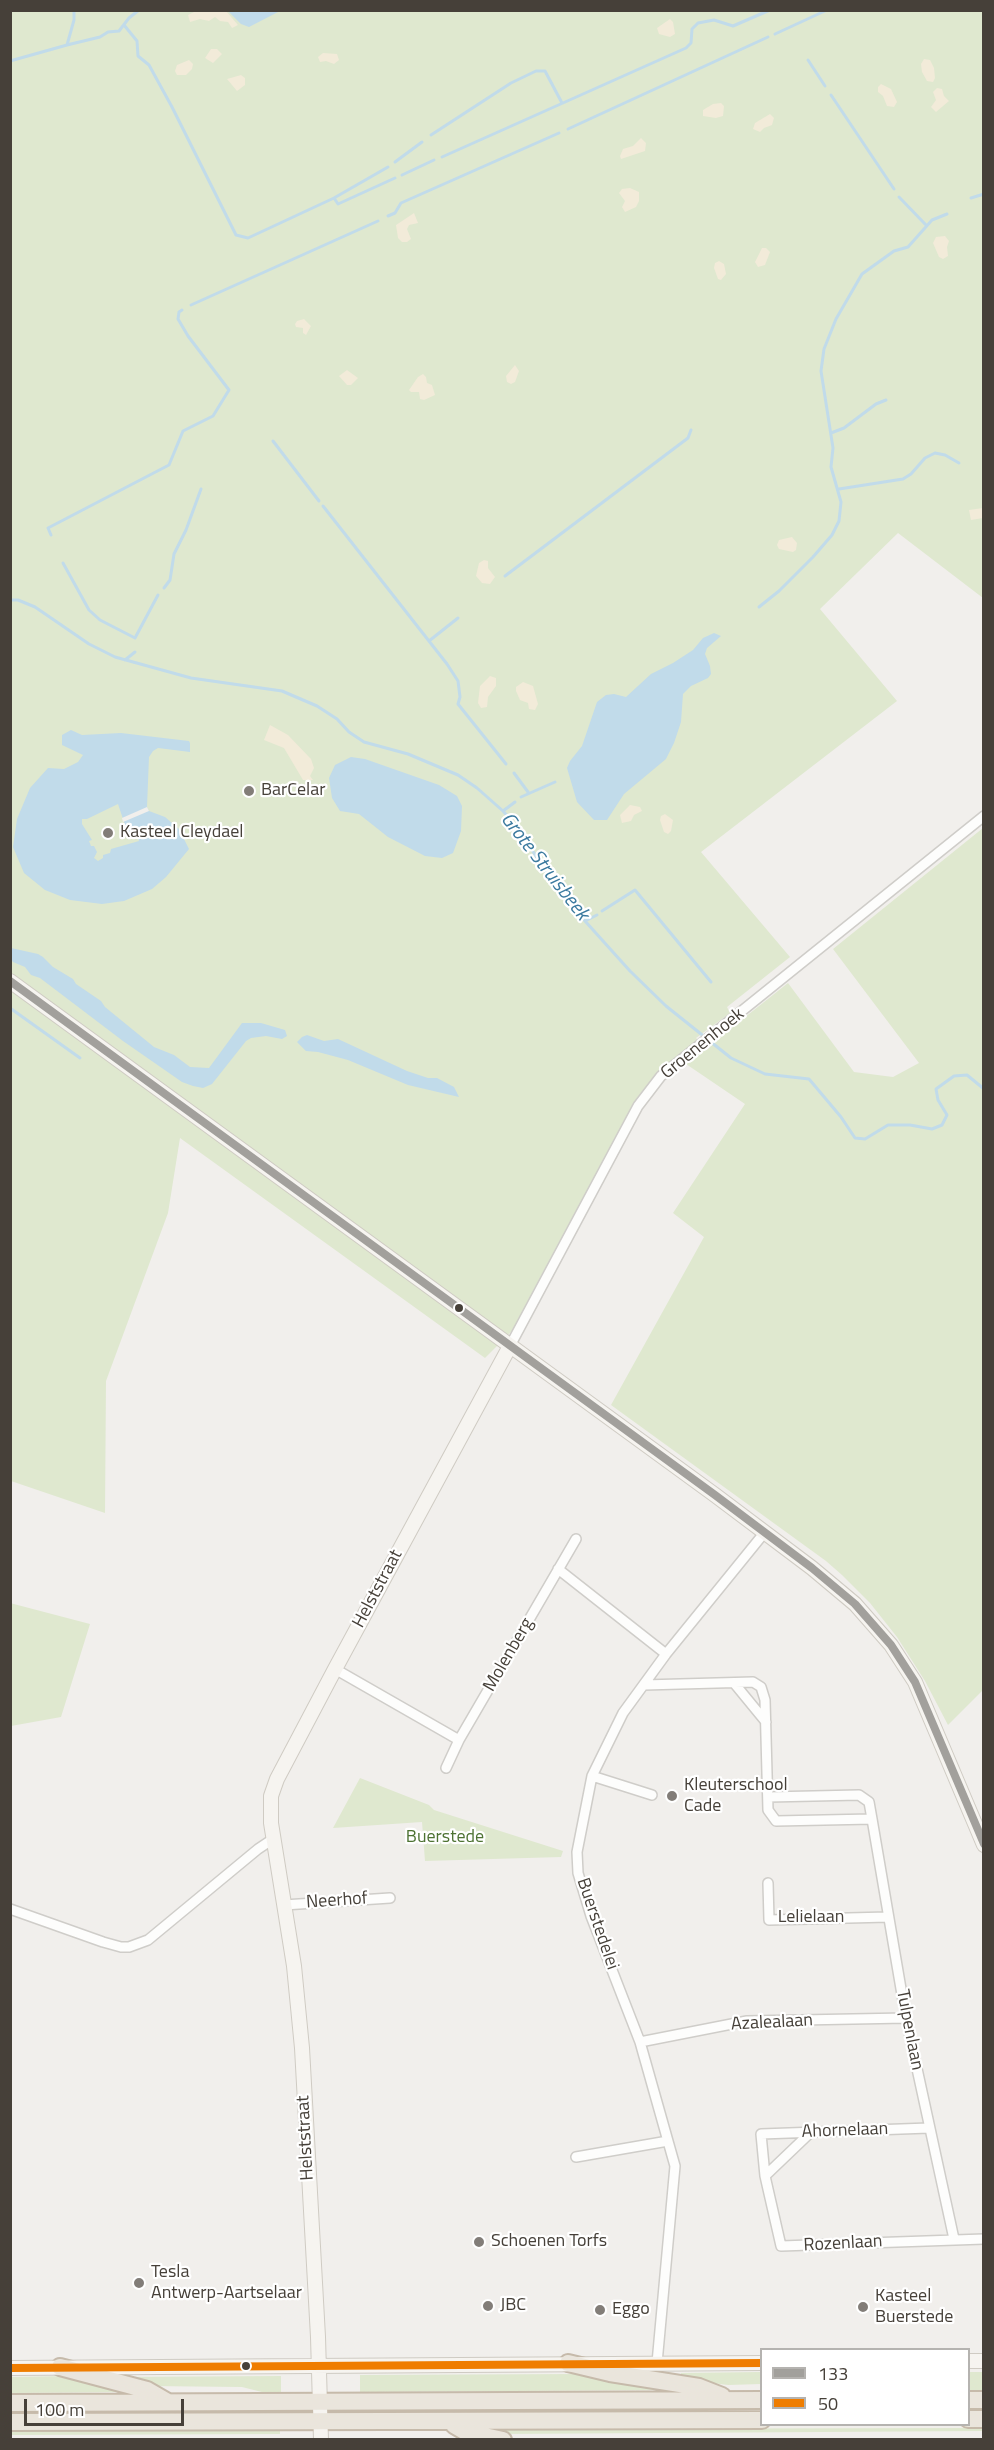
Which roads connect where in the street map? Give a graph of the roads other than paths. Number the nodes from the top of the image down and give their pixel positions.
1 (984, 816) edge
2 (10, 981) edge
3 (510, 1346) junction
4 (765, 1532) junction
5 (576, 1539) dead end
6 (558, 1569) junction
7 (666, 1654) junction
8 (335, 1669) junction
9 (734, 1683) junction
10 (644, 1685) junction
11 (766, 1722) junction
12 (459, 1740) junction
13 (446, 1768) dead end
14 (592, 1776) junction
15 (652, 1795) dead end
16 (768, 1797) junction
17 (872, 1819) junction
18 (273, 1839) junction
19 (984, 1845) edge
20 (768, 1883) dead end
21 (390, 1898) dead end
22 (284, 1905) junction
23 (10, 1910) edge
24 (888, 1917) junction
25 (906, 2018) junction
26 (640, 2042) junction
27 (929, 2128) junction
28 (811, 2132) junction
29 (762, 2134) joint
30 (668, 2141) junction
31 (576, 2157) dead end
32 (765, 2176) junction
33 (954, 2239) junction
34 (984, 2239) edge
35 (568, 2363) junction
36 (657, 2363) junction
37 (760, 2363) edge
38 (319, 2364) junction
39 (60, 2367) junction
40 (10, 2368) edge
41 (731, 2399) junction
42 (760, 2400) edge
43 (320, 2401) junction
44 (166, 2402) junction
45 (10, 2403) edge
46 (760, 2420) edge
47 (10, 2422) edge
48 (321, 2422) junction
49 (447, 2422) junction
50 (321, 2439) edge
51 (503, 2439) edge

1 - 3 street, Groenenhoek
2 - 3 street
3 - 4 street
3 - 8 street, Helststraat
4 - 7 street, Buerstedelei
4 - 19 street
5 - 6 street, Molenberg
6 - 7 street
6 - 12 street, Molenberg
7 - 10 street, Buerstedelei
8 - 12 street
8 - 18 street, Helststraat
9 - 10 street
9 - 11 street
9 - 11 street
10 - 14 street, Buerstedelei
11 - 16 street
12 - 13 street, Molenberg
14 - 15 street
14 - 26 street, Buerstedelei
16 - 17 street
16 - 17 street
17 - 24 street, Tulpenlaan
18 - 22 street, Helststraat
18 - 23 street
20 - 24 street, Lelielaan
21 - 22 street, Neerhof
22 - 38 street, Helststraat
24 - 25 street, Tulpenlaan
25 - 26 street, Azalealaan
25 - 27 street, Tulpenlaan
26 - 30 street, Buerstedelei
27 - 28 street, Ahornelaan
27 - 33 street, Tulpenlaan
28 - 29 street, Ahornelaan
28 - 32 street
29 - 32 street, Rozenlaan
30 - 31 street
30 - 36 street, Buerstedelei
32 - 33 street, Rozenlaan
33 - 34 street, Rozenlaan
35 - 36 street
35 - 38 street
35 - 41 highway
36 - 37 street
38 - 39 street
38 - 43 street, Helststraat
39 - 40 street
39 - 44 highway
41 - 42 highway
41 - 43 highway
43 - 44 highway
43 - 48 street, Helststraat
44 - 45 highway
46 - 49 highway
47 - 48 highway
48 - 49 highway
48 - 50 street, Helststraat
49 - 51 highway

